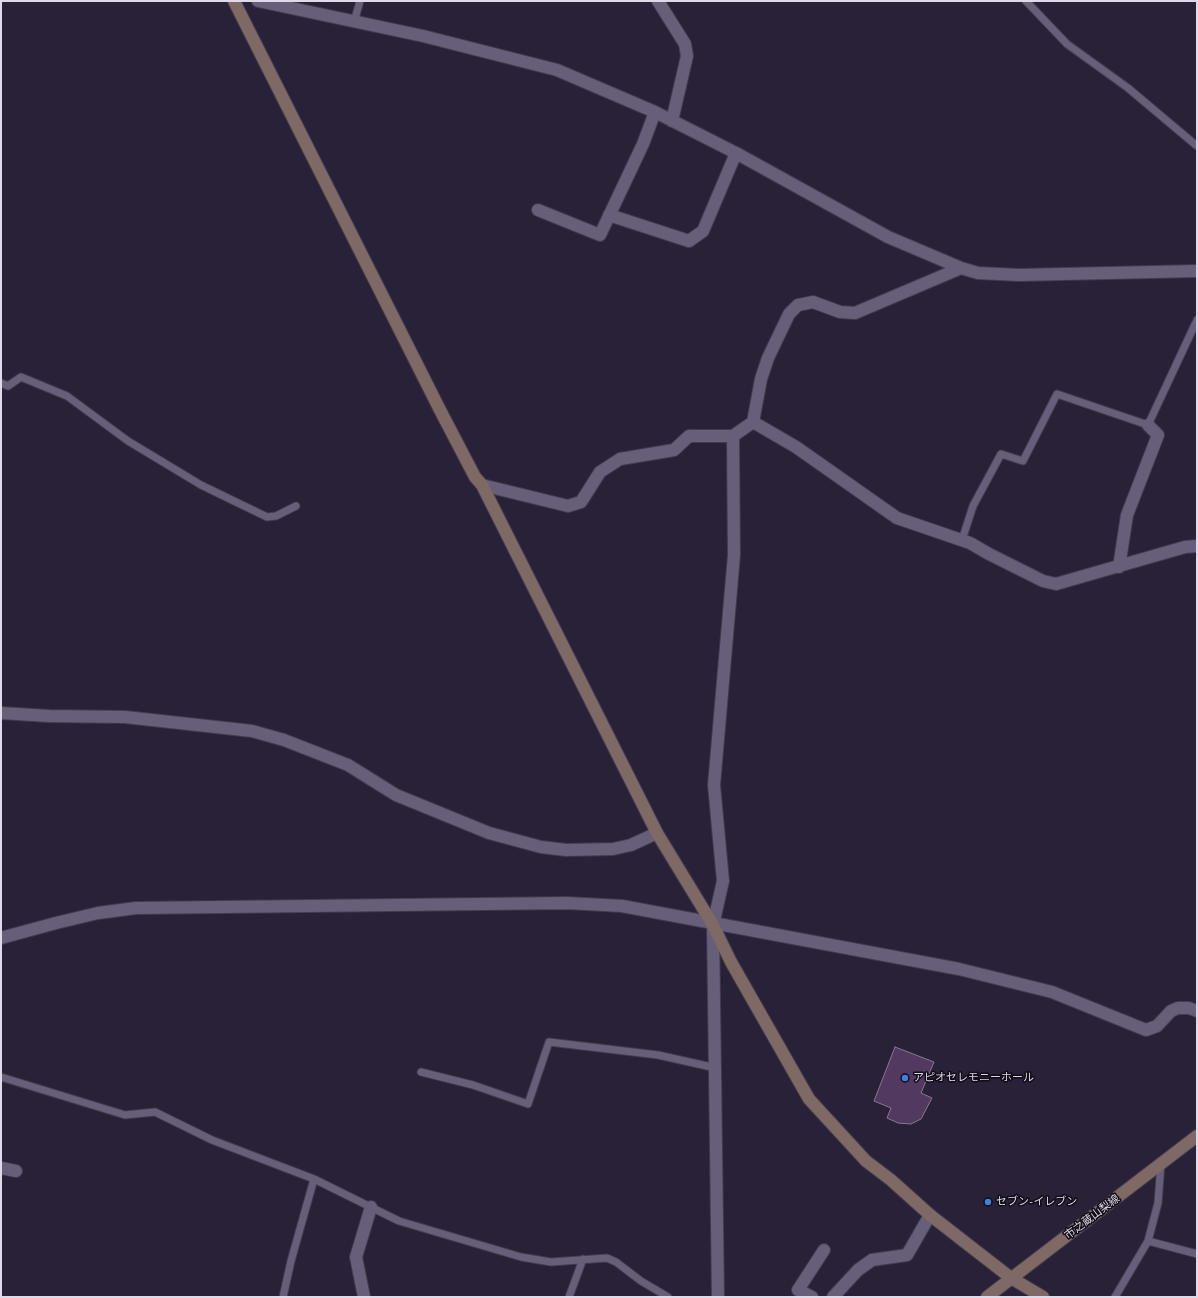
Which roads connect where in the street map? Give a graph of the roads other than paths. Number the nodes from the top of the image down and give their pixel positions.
1 (234, 1) edge
2 (258, 1) edge
3 (360, 1) edge
4 (658, 1) edge
5 (1026, 1) edge
6 (354, 22) junction
7 (655, 112) junction
8 (672, 121) junction
9 (1197, 146) edge
10 (736, 153) junction
11 (538, 210) dead end
12 (609, 215) junction
13 (961, 268) junction
14 (1197, 272) edge
15 (1197, 320) edge
16 (1, 383) edge
17 (752, 422) junction
18 (1148, 425) junction
19 (733, 436) junction
20 (482, 485) junction
21 (296, 506) dead end
22 (962, 540) junction
23 (1197, 546) edge
24 (1119, 567) junction
25 (1, 713) edge
26 (657, 833) junction
27 (713, 925) junction
28 (1, 938) edge
29 (1197, 1011) edge
30 (716, 1068) junction
31 (421, 1072) dead end
32 (1, 1077) edge
33 (1197, 1136) edge
34 (1161, 1164) junction
35 (1, 1168) edge
36 (16, 1171) dead end
37 (314, 1179) junction
38 (371, 1207) junction
39 (930, 1215) junction
40 (1148, 1241) junction
41 (824, 1250) dead end
42 (1197, 1254) edge
43 (583, 1258) junction
44 (1012, 1278) junction
45 (796, 1293) edge
46 (283, 1297) edge
47 (364, 1297) edge
48 (570, 1297) edge
49 (668, 1297) edge
50 (718, 1297) edge
51 (812, 1297) edge
52 (833, 1297) edge
53 (987, 1297) edge
54 (1043, 1297) edge
55 (1115, 1297) edge

1 - 20 street
2 - 6 street
3 - 6 lane
4 - 8 street
5 - 9 lane
6 - 7 street
7 - 8 street
7 - 12 street
8 - 10 street
10 - 12 street
10 - 13 street
11 - 12 street
13 - 14 street
13 - 17 street
15 - 18 lane
16 - 21 lane
17 - 19 street
17 - 22 street
18 - 22 lane
18 - 24 street
19 - 20 street
19 - 27 street
20 - 26 street
22 - 24 street
23 - 24 street
25 - 26 street
26 - 27 street
27 - 28 street
27 - 29 street
27 - 30 street
27 - 39 street
30 - 31 lane
30 - 50 street
32 - 37 lane
33 - 34 street, 市之蔵山梨線
34 - 40 lane
34 - 44 street, 市之蔵山梨線
35 - 36 street
37 - 38 lane
37 - 46 lane
38 - 43 lane
38 - 47 street
39 - 44 street
39 - 52 street
40 - 42 lane
40 - 55 lane
41 - 45 street
43 - 48 lane
43 - 49 lane
44 - 53 street, 市之蔵山梨線
44 - 54 street
45 - 51 street

